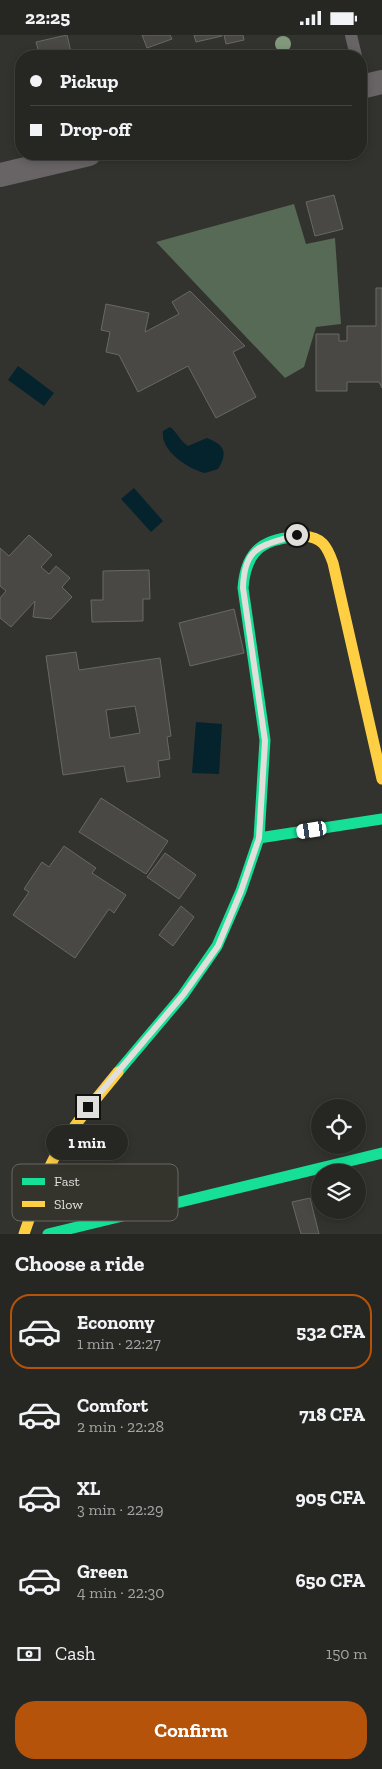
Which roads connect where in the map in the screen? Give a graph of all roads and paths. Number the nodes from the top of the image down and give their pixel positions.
1 (351, 35) edge
2 (355, 50) edge
3 (64, 160) edge
4 (0, 175) edge
5 (382, 779) edge
6 (382, 819) edge
7 (259, 838) junction
8 (382, 1153) edge
9 (52, 1164) edge
10 (178, 1202) edge
11 (28, 1221) edge
12 (102, 1221) edge
13 (24, 1234) edge
14 (48, 1234) edge

1 - 2 lane
3 - 4 street
5 - 7 street
6 - 7 street
7 - 9 street
8 - 10 street
11 - 13 street
12 - 14 street

